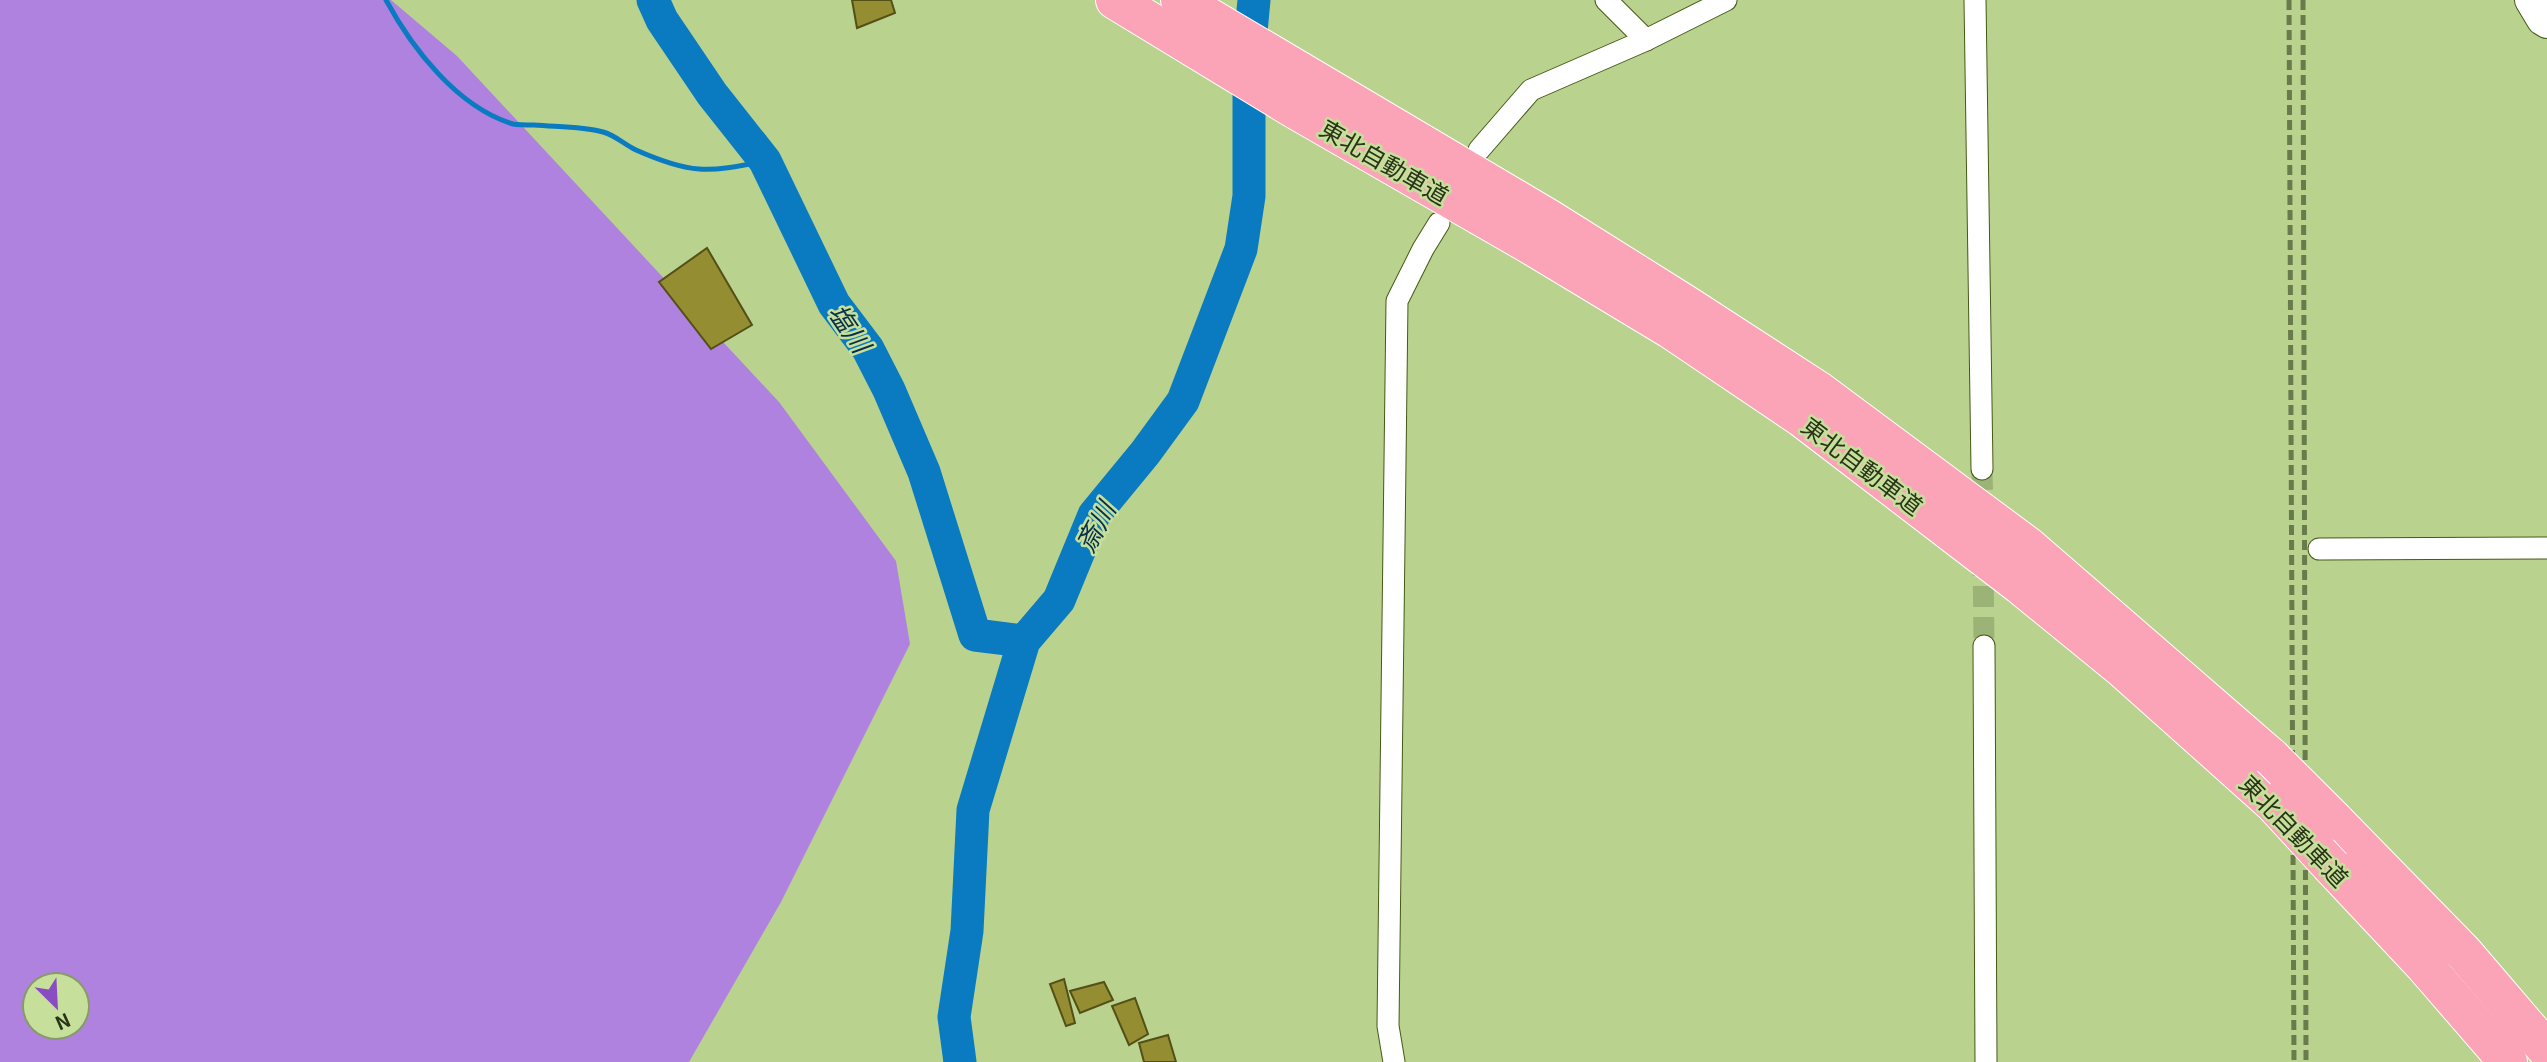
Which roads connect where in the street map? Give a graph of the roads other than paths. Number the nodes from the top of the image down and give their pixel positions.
1 (1115, 0) edge
2 (1606, 0) edge
3 (1726, 0) edge
4 (1975, 0) edge
5 (2530, 0) edge
6 (2547, 23) edge
7 (1197, 24) edge
8 (1646, 40) junction
9 (1479, 150) dead end
10 (1439, 223) dead end
11 (1982, 469) tunnel mouth
12 (2547, 548) edge
13 (2319, 549) dead end
14 (1984, 646) tunnel mouth
15 (2547, 1050) edge
16 (1394, 1062) edge
17 (1986, 1062) edge
18 (2508, 1062) edge

1 - 7 highway, 東北自動車道
2 - 8 street
3 - 8 street
4 - 11 street
5 - 6 street
7 - 15 highway, 東北自動車道, bridge
7 - 18 highway, 東北自動車道, bridge
8 - 9 street
10 - 16 street
12 - 13 street
14 - 17 street

